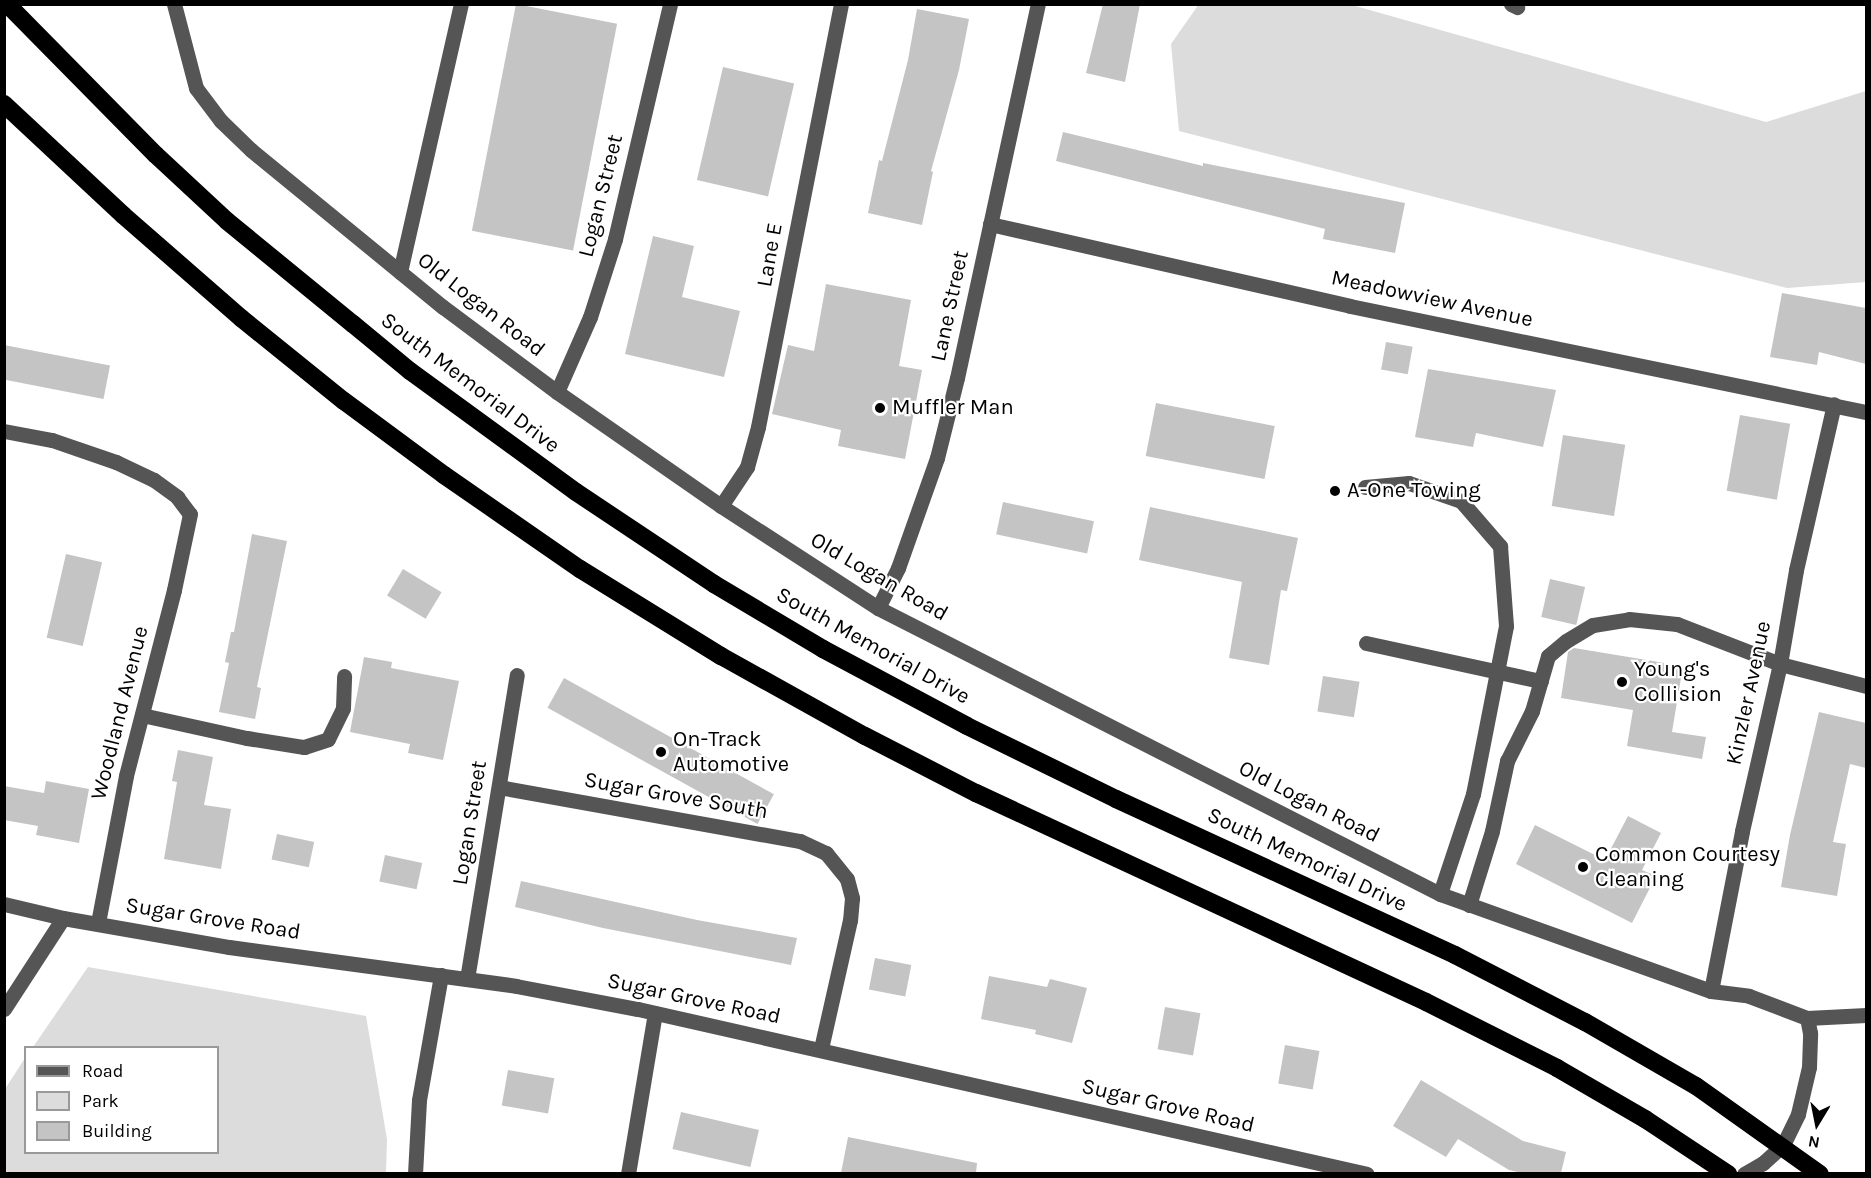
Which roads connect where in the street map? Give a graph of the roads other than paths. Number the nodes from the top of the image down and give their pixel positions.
1 (7, 4) edge
2 (174, 4) edge
3 (460, 4) edge
4 (670, 4) edge
5 (842, 4) edge
6 (1038, 4) edge
7 (4, 104) edge
8 (990, 224) junction
9 (400, 272) junction
10 (557, 392) junction
11 (1834, 404) junction
12 (1866, 412) edge
13 (4, 431) edge
14 (1365, 487) dead end
15 (721, 506) junction
16 (878, 608) junction
17 (1366, 643) dead end
18 (1780, 664) junction
19 (1497, 672) junction
20 (518, 675) dead end
21 (344, 676) dead end
22 (1541, 681) junction
23 (1866, 686) edge
24 (142, 715) junction
25 (499, 787) junction
26 (1440, 894) junction
27 (4, 904) edge
28 (1469, 905) junction
29 (63, 918) junction
30 (98, 923) junction
31 (441, 975) junction
32 (467, 979) junction
33 (1711, 991) junction
34 (4, 1009) edge
35 (655, 1013) junction
36 (1866, 1015) edge
37 (1808, 1018) junction
38 (821, 1049) junction
39 (1783, 1145) junction
40 (416, 1173) edge
41 (628, 1173) edge
42 (1367, 1173) edge
43 (1728, 1173) edge
44 (1744, 1173) edge
45 (1820, 1173) edge

1 - 39 highway, South Memorial Drive
2 - 9 street, Old Logan Road
3 - 9 street
4 - 10 street, Logan Street
5 - 15 street, Lane E
6 - 8 street, Lane Street
7 - 43 highway
8 - 11 street, Meadowview Avenue
8 - 16 street, Lane Street
9 - 10 street, Old Logan Road
10 - 15 street, Old Logan Road
11 - 12 street, Meadowview Avenue
11 - 18 street, Kinzler Avenue
13 - 24 street, Woodland Avenue
14 - 19 street
15 - 16 street, Old Logan Road
16 - 26 street, Old Logan Road
17 - 19 street
18 - 22 street
18 - 23 street
18 - 33 street, Kinzler Avenue
19 - 22 street
19 - 26 street
20 - 25 street, Logan Street
21 - 24 street
22 - 28 street
24 - 30 street, Woodland Avenue
25 - 32 street, Logan Street
25 - 38 street, Sugar Grove South
26 - 28 street, Old Logan Road
27 - 29 street, Sugar Grove Road
28 - 33 street, Old Logan Road
29 - 30 street, Sugar Grove Road
29 - 34 street
30 - 31 street, Sugar Grove Road
31 - 32 street, Sugar Grove Road
31 - 40 street
32 - 35 street, Sugar Grove Road
33 - 37 street, Old Logan Road
35 - 38 street, Sugar Grove Road
35 - 41 street
36 - 37 street
37 - 39 street
38 - 42 street, Sugar Grove Road
39 - 44 street
39 - 45 highway, South Memorial Drive

